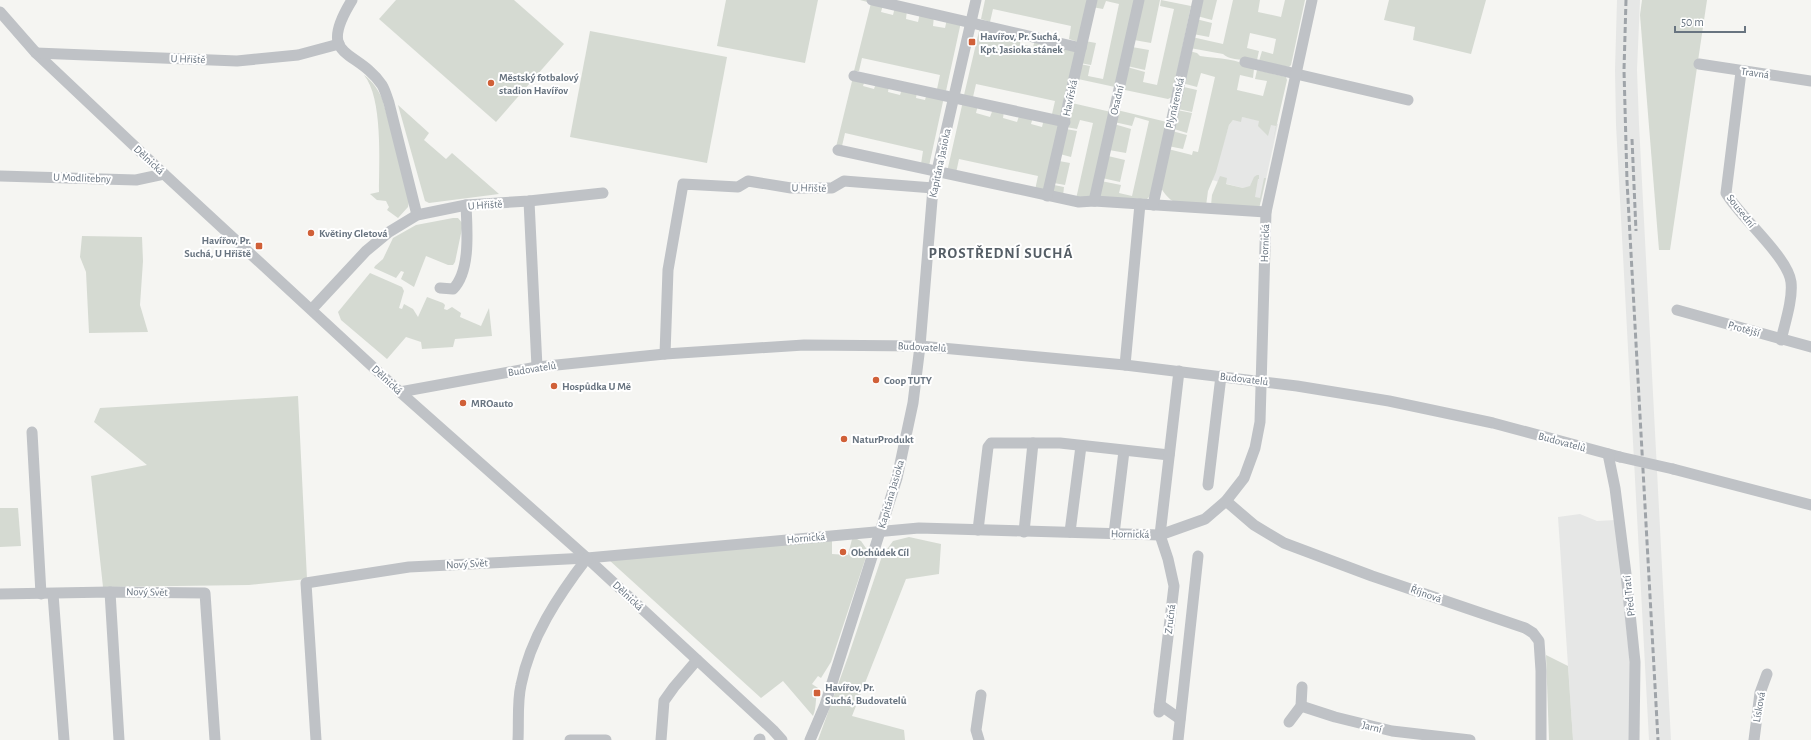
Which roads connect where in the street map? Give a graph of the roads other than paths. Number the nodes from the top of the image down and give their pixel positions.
1 (352, 0) edge
2 (872, 0) edge
3 (976, 0) edge
4 (1092, 0) edge
5 (1139, 0) edge
6 (1198, 0) edge
7 (1312, 0) edge
8 (0, 12) edge
9 (971, 22) junction
10 (339, 44) junction
11 (1081, 48) junction
12 (36, 53) junction
13 (1245, 62) dead end
14 (1699, 64) dead end
15 (1741, 72) junction
16 (1295, 74) junction
17 (854, 76) dead end
18 (1811, 82) edge
19 (954, 97) junction
20 (1408, 100) dead end
21 (1065, 122) junction
22 (838, 150) dead end
23 (938, 172) junction
24 (164, 174) junction
25 (0, 176) edge
26 (934, 188) junction
27 (603, 193) dead end
28 (1047, 196) junction
29 (529, 201) junction
30 (1094, 201) junction
31 (1140, 204) junction
32 (466, 205) junction
33 (1153, 205) junction
34 (1266, 212) junction
35 (417, 215) junction
36 (440, 288) dead end
37 (312, 309) junction
38 (1676, 310) dead end
39 (1781, 340) junction
40 (920, 346) junction
41 (1811, 348) edge
42 (665, 354) junction
43 (1125, 365) junction
44 (537, 367) junction
45 (1179, 371) junction
46 (1221, 376) junction
47 (1261, 381) junction
48 (400, 392) junction
49 (32, 432) dead end
50 (1033, 443) junction
51 (1081, 446) junction
52 (1124, 450) junction
53 (1608, 454) junction
54 (1169, 455) junction
55 (1208, 485) dead end
56 (1226, 501) junction
57 (1811, 505) edge
58 (978, 530) junction
59 (880, 531) junction
60 (1024, 532) junction
61 (1070, 532) junction
62 (1114, 534) junction
63 (1160, 535) junction
64 (1198, 556) dead end
65 (586, 558) junction
66 (110, 592) junction
67 (0, 594) edge
68 (41, 594) junction
69 (53, 594) junction
70 (697, 660) junction
71 (1767, 674) dead end
72 (1302, 687) dead end
73 (981, 695) dead end
74 (1301, 706) junction
75 (1180, 719) junction
76 (1289, 722) dead end
77 (64, 740) edge
78 (119, 740) edge
79 (215, 740) edge
80 (316, 740) edge
81 (518, 740) edge
82 (570, 740) edge
83 (606, 740) edge
84 (661, 740) edge
85 (782, 740) edge
86 (810, 740) edge
87 (979, 740) edge
88 (1178, 740) edge
89 (1470, 740) edge
90 (1541, 740) edge
91 (1634, 740) edge
92 (1754, 740) edge

1 - 10 street
2 - 9 street
3 - 9 street, Kapitána Jasioka
4 - 11 street, Havířská
5 - 30 street, Osadní
6 - 33 street, Plynárenská
7 - 16 street, Hornická
8 - 12 street, Dělnická
9 - 11 street
9 - 19 street, Kapitána Jasioka
10 - 12 street, U Hřiště
10 - 35 street
11 - 21 street, Havířská
12 - 24 street, Dělnická
13 - 16 street
14 - 15 street, Travná
15 - 18 street, Travná
15 - 39 street, Sousední
16 - 20 street
16 - 34 street, Hornická
17 - 19 street
19 - 21 street
19 - 23 street, Kapitána Jasioka
21 - 28 street, Havířská
22 - 23 street
23 - 26 street, Kapitána Jasioka
23 - 28 street
24 - 25 street, U Modlitebny
24 - 37 street, Dělnická
26 - 40 street, Kapitána Jasioka
26 - 42 street, U Hřiště
27 - 29 street, U Hřiště
28 - 30 street
29 - 32 street, U Hřiště
29 - 44 street
30 - 31 street
31 - 33 street
31 - 43 street
32 - 35 street, U Hřiště
32 - 36 street
33 - 34 street
34 - 47 street, Hornická
35 - 37 street, U Hřiště
37 - 48 street, Dělnická
38 - 39 street, Protější
39 - 41 street, Protější
40 - 42 street, Budovatelů
40 - 43 street, Budovatelů
40 - 59 street, Kapitána Jasioka
42 - 44 street, Budovatelů
43 - 45 street, Budovatelů
44 - 48 street, Budovatelů
45 - 46 street, Budovatelů
45 - 54 street
46 - 47 street, Budovatelů
46 - 55 street
47 - 53 street, Budovatelů
47 - 56 street, Hornická
48 - 65 street, Dělnická
49 - 68 street
50 - 51 street
50 - 58 street
50 - 60 street
51 - 52 street
51 - 61 street
52 - 54 street
52 - 62 street
53 - 57 street, Budovatelů, bridge
53 - 91 street, Před Tratí
54 - 63 street
56 - 63 street, Hornická
56 - 90 street, Říjnová
58 - 59 street, Hornická
58 - 60 street, Hornická
59 - 65 street, Hornická
59 - 86 street, Kapitána Jasioka
60 - 61 street, Hornická
61 - 62 street, Hornická
62 - 63 street, Hornická
63 - 75 street, Zručná
64 - 75 street, Zručná
65 - 70 street, Dělnická
65 - 80 street, Nový Svět
65 - 81 street
66 - 69 street, Nový Svět
66 - 78 street, Nový Svět
66 - 79 street, Nový Svět
67 - 68 street, Nový Svět
68 - 69 street, Nový Svět
69 - 77 street
70 - 84 street
70 - 85 street, Dělnická
71 - 92 street, Lísková
72 - 74 street
73 - 87 street
74 - 76 street
74 - 89 street, Jarní
75 - 88 street, Zručná
82 - 83 street

